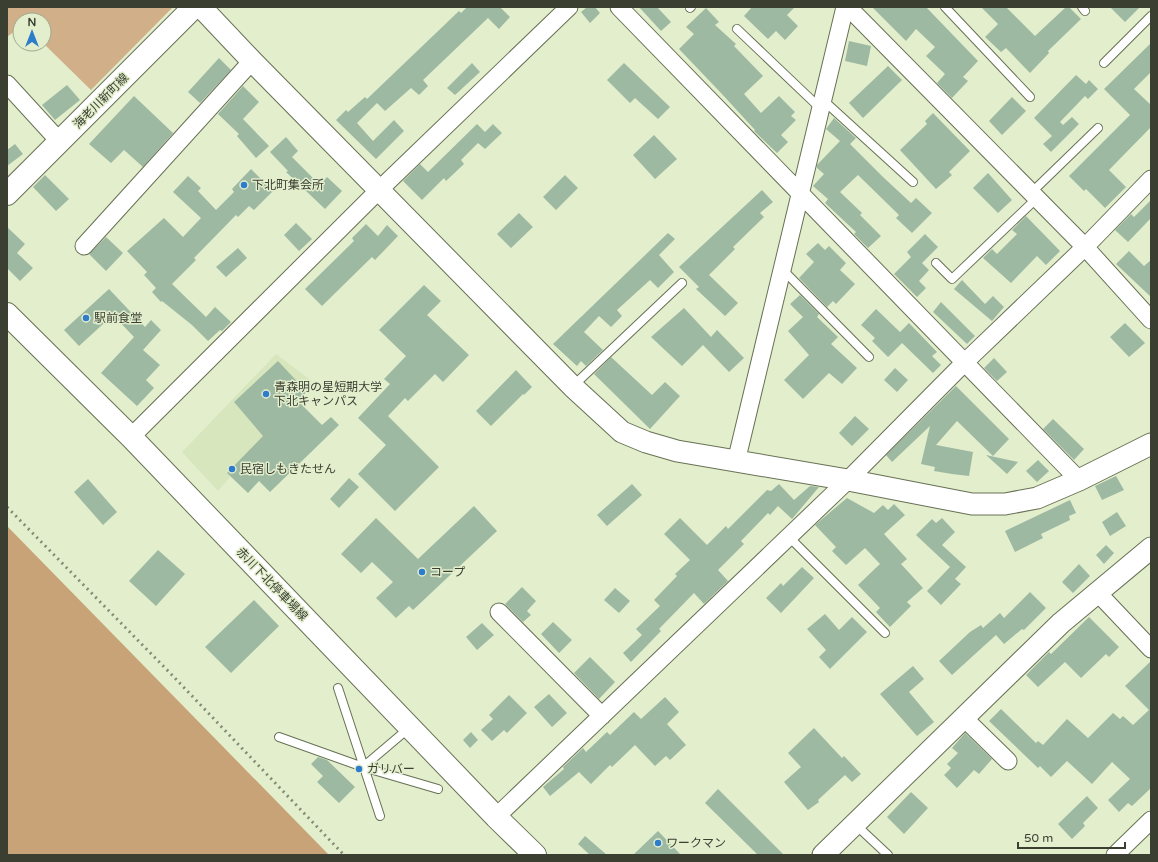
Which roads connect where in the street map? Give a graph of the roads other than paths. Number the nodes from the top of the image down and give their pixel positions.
1 (194, 7) edge
2 (201, 7) edge
3 (569, 7) edge
4 (619, 7) edge
5 (845, 7) edge
6 (848, 7) edge
7 (945, 7) edge
8 (1151, 16) edge
9 (737, 29) dead end
10 (252, 61) junction
11 (1104, 63) dead end
12 (7, 84) edge
13 (1030, 97) dead end
14 (822, 104) junction
15 (1098, 128) dead end
16 (60, 142) junction
17 (1151, 179) edge
18 (913, 182) dead end
19 (379, 190) junction
20 (7, 194) edge
21 (801, 195) junction
22 (1033, 196) junction
23 (84, 246) dead end
24 (1085, 247) junction
25 (936, 262) dead end
26 (783, 270) junction
27 (682, 283) dead end
28 (7, 314) edge
29 (1151, 320) edge
30 (869, 357) dead end
31 (964, 364) junction
32 (572, 387) junction
33 (131, 438) junction
34 (1151, 444) edge
35 (736, 462) junction
36 (848, 480) junction
37 (1079, 480) junction
38 (789, 536) junction
39 (1151, 548) edge
40 (1097, 592) junction
41 (499, 612) dead end
42 (885, 633) dead end
43 (1151, 649) edge
44 (338, 688) dead end
45 (602, 716) junction
46 (964, 718) junction
47 (410, 727) junction
48 (278, 736) dead end
49 (1008, 761) dead end
50 (364, 767) junction
51 (438, 789) dead end
52 (380, 816) dead end
53 (496, 817) junction
54 (1151, 820) edge
55 (856, 825) junction
56 (535, 855) edge
57 (823, 855) edge
58 (888, 855) edge
59 (1115, 855) edge

1 - 16 main road, 海老川新町線
2 - 10 street
3 - 19 street
4 - 21 street
5 - 14 street
6 - 22 street
7 - 13 lane
8 - 11 lane
9 - 14 lane
10 - 19 street
10 - 23 street
12 - 16 street
14 - 18 lane
14 - 21 street
15 - 22 lane
16 - 20 main road, 海老川新町線
17 - 24 street
19 - 32 street
19 - 33 street
21 - 26 street
21 - 31 street
22 - 24 street
22 - 25 lane
24 - 29 street
24 - 31 street
26 - 30 lane
26 - 35 street
27 - 32 lane
28 - 33 main road, 赤川下北停車場線
31 - 36 street
31 - 37 street
32 - 35 street
33 - 47 main road, 赤川下北停車場線
34 - 37 street
35 - 36 street
36 - 37 street
36 - 38 street
38 - 42 lane
38 - 45 street
39 - 40 street
40 - 43 street
40 - 46 street
41 - 45 street
44 - 50 lane
45 - 53 street
46 - 49 street
46 - 55 street
47 - 50 lane
47 - 53 main road, 赤川下北停車場線
48 - 50 lane
50 - 51 lane
50 - 52 lane
53 - 56 main road, 赤川下北停車場線
54 - 59 street
55 - 57 street
55 - 58 lane

